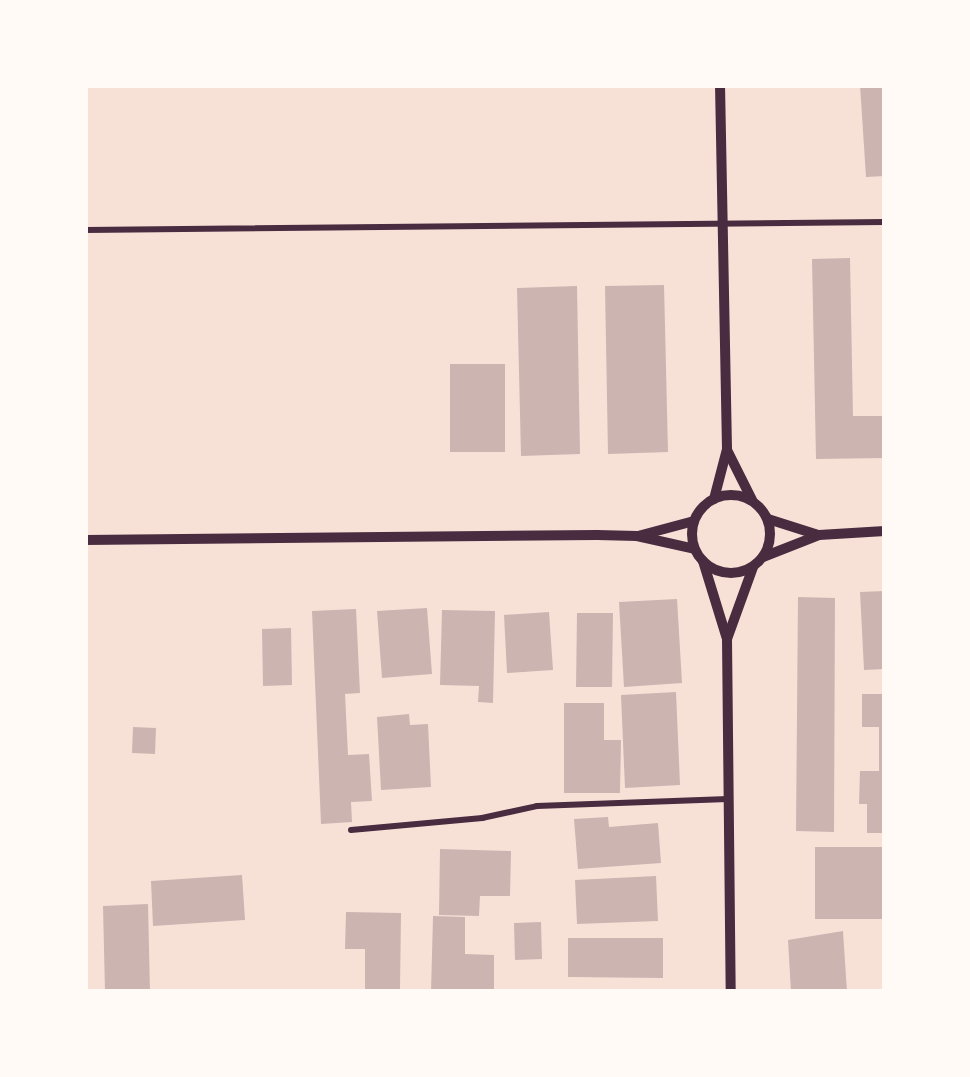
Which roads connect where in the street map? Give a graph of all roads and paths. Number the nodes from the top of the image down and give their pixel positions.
1 (720, 85) edge
2 (722, 222) junction
3 (885, 222) edge
4 (85, 230) edge
5 (727, 448) junction
6 (714, 498) junction
7 (752, 500) junction
8 (768, 519) junction
9 (694, 521) junction
10 (885, 531) edge
11 (638, 536) junction
12 (819, 536) junction
13 (85, 540) edge
14 (695, 550) junction
15 (763, 557) junction
16 (703, 561) junction
17 (754, 566) junction
18 (727, 640) junction
19 (730, 799) junction
20 (351, 830) dead end
21 (731, 992) edge

1 - 2 street
2 - 3 lane
2 - 4 lane
2 - 5 street
5 - 6 street
5 - 7 street
6 - 7 street
6 - 9 street
7 - 8 street
8 - 12 street
8 - 15 street
9 - 11 street
9 - 14 street
10 - 12 street
11 - 13 street
11 - 14 street
12 - 15 street
14 - 16 street
15 - 17 street
16 - 17 street
16 - 18 street
17 - 18 street
18 - 19 street
19 - 20 lane
19 - 21 street

